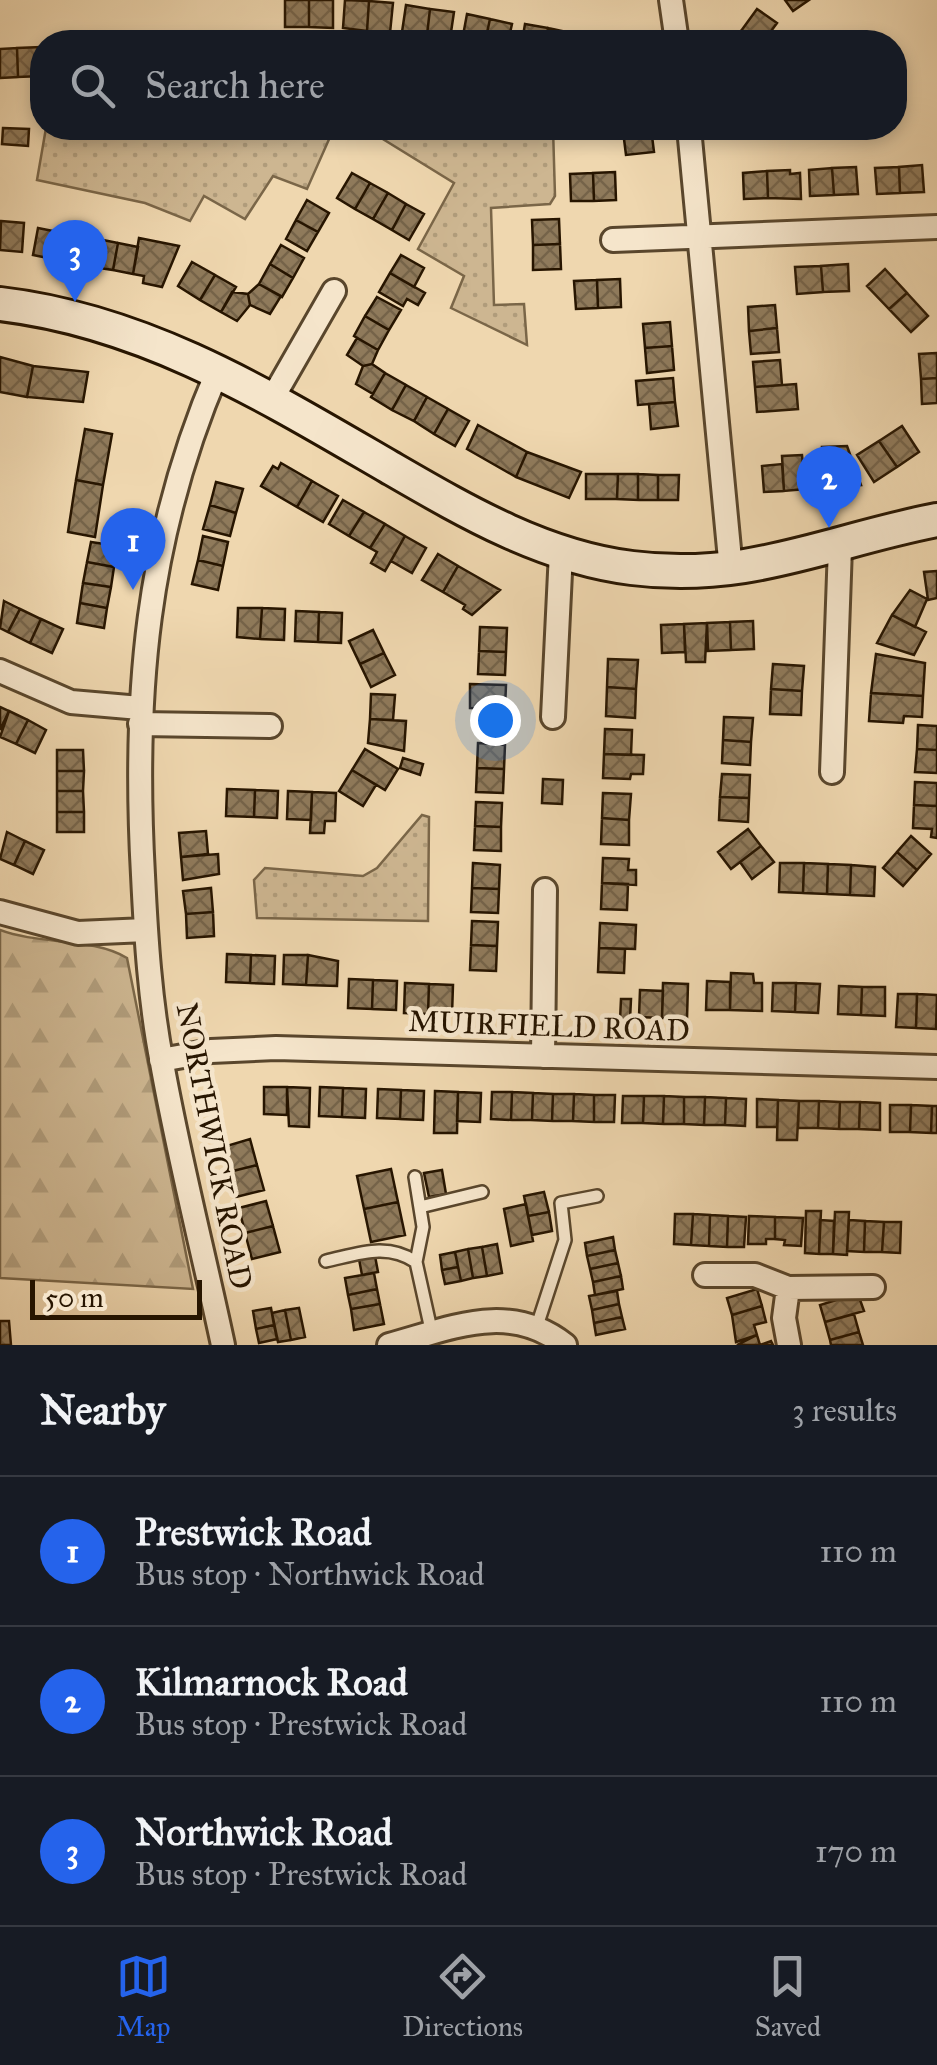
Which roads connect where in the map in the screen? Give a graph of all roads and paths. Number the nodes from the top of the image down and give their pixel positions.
1 (671, 0) edge
2 (675, 30) edge
3 (691, 140) edge
4 (937, 226) edge
5 (702, 238) junction
6 (613, 240) dead end
7 (334, 291) dead end
8 (0, 304) edge
9 (218, 370) junction
10 (272, 400) junction
11 (937, 520) edge
12 (840, 547) junction
13 (561, 552) junction
14 (730, 570) junction
15 (0, 671) edge
16 (140, 716) junction
17 (553, 717) dead end
18 (270, 726) dead end
19 (832, 772) dead end
20 (544, 890) dead end
21 (0, 912) edge
22 (146, 930) junction
23 (543, 1056) junction
24 (161, 1060) junction
25 (937, 1067) edge
26 (415, 1177) dead end
27 (482, 1192) dead end
28 (597, 1196) dead end
29 (420, 1207) junction
30 (326, 1261) dead end
31 (416, 1262) junction
32 (705, 1275) dead end
33 (873, 1287) dead end
34 (788, 1288) junction
35 (537, 1326) junction
36 (432, 1334) junction
37 (223, 1345) edge
38 (389, 1345) edge
39 (565, 1345) edge
40 (789, 1345) edge

1 - 2 street
3 - 5 street
4 - 5 street
5 - 6 street
5 - 14 street
7 - 10 street
8 - 9 main road
9 - 10 main road
9 - 16 street, NORTHWICK ROAD
10 - 13 main road
11 - 12 main road
12 - 14 main road
12 - 19 street
13 - 14 main road
13 - 17 street
15 - 16 street
16 - 18 street
16 - 22 street, NORTHWICK ROAD
20 - 23 street
21 - 22 street
22 - 24 street, NORTHWICK ROAD
23 - 24 street, MUIRFIELD ROAD
23 - 25 street, MUIRFIELD ROAD
24 - 37 street, NORTHWICK ROAD
26 - 29 lane
27 - 29 lane
28 - 35 lane
29 - 31 lane
30 - 31 lane
31 - 36 lane
32 - 34 street
33 - 34 street
34 - 40 street
35 - 36 street
35 - 39 street
36 - 38 street

